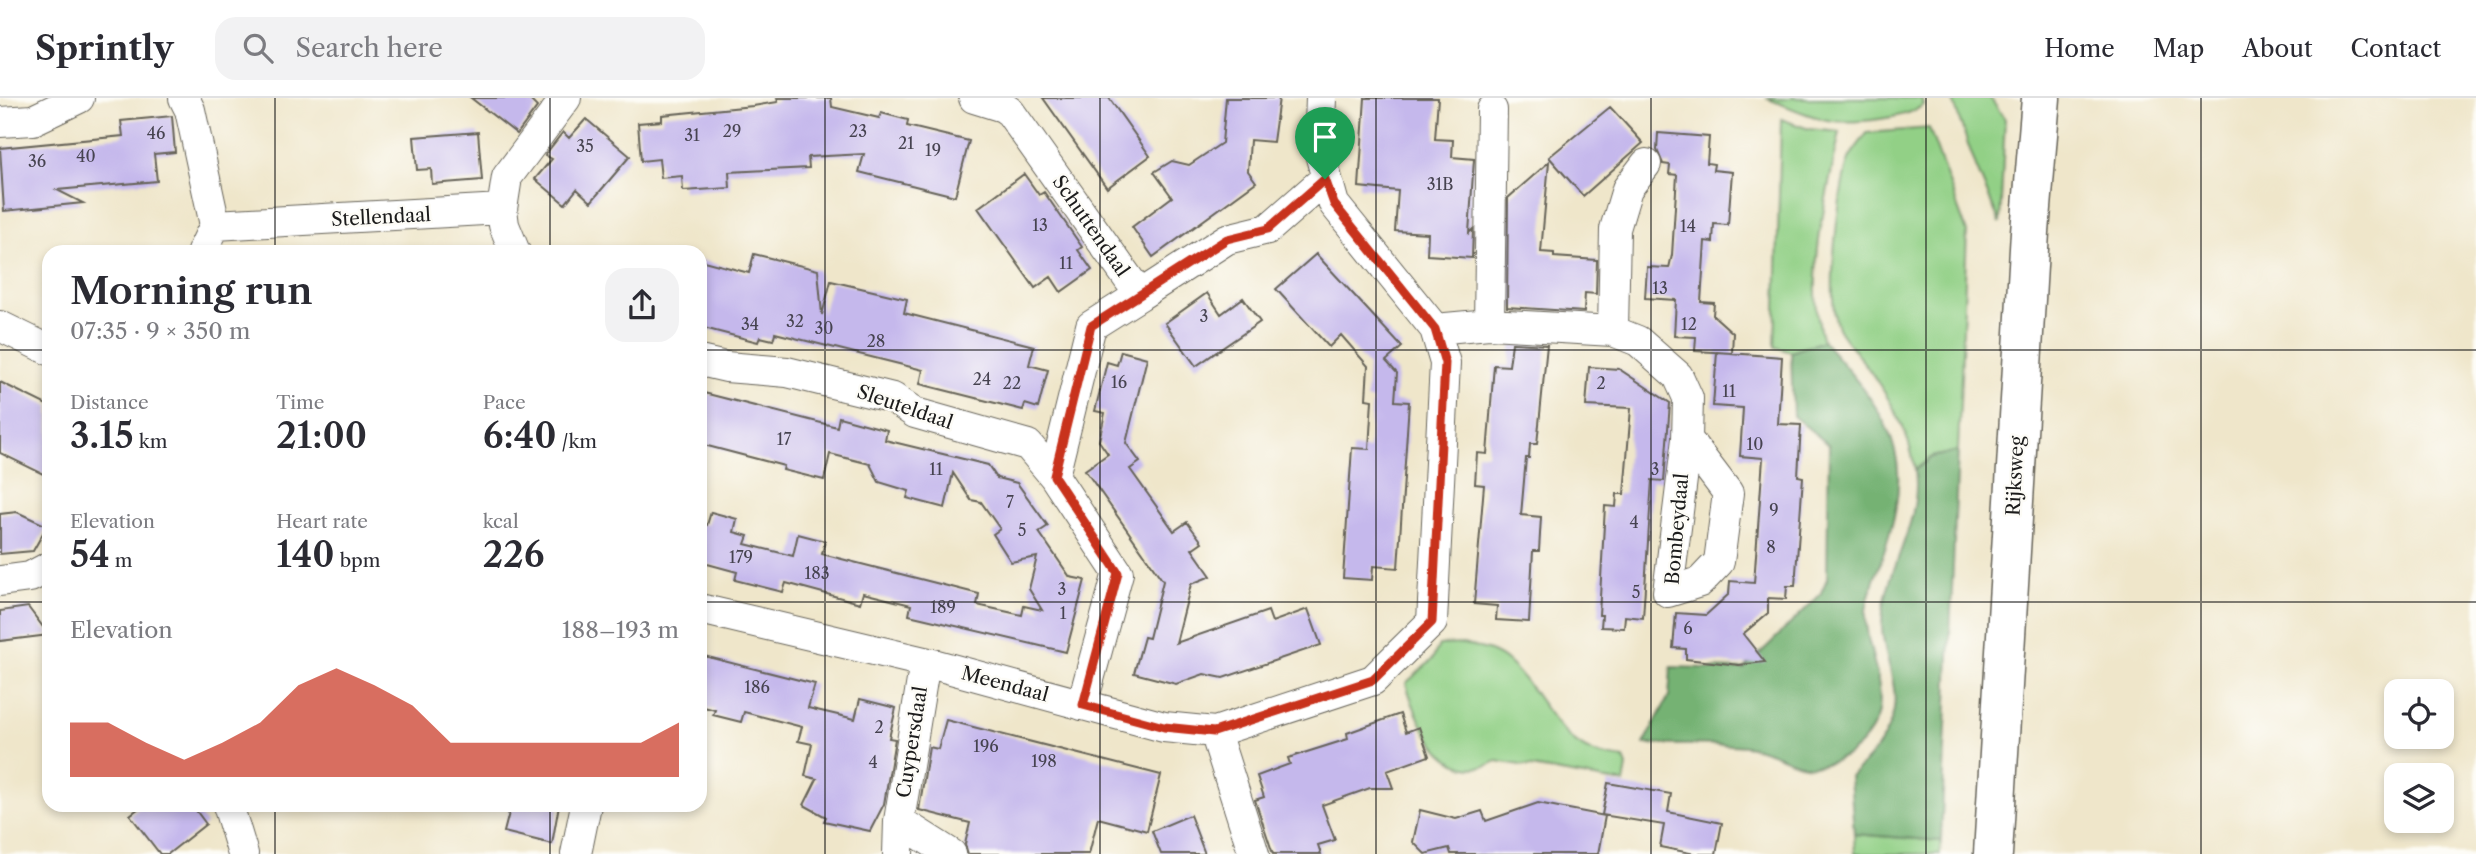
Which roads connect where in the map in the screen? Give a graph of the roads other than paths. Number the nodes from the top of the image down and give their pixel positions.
1 (79, 98) edge
2 (184, 98) edge
3 (566, 98) edge
4 (974, 98) edge
5 (1321, 98) edge
6 (2042, 98) edge
7 (1492, 110) dead end
8 (0, 122) edge
9 (1646, 164) dead end
10 (1325, 179) junction
11 (502, 209) junction
12 (215, 225) junction
13 (205, 245) edge
14 (512, 245) edge
15 (1140, 295) junction
16 (1489, 324) junction
17 (0, 326) edge
18 (1435, 329) junction
19 (1612, 331) junction
20 (42, 347) edge
21 (707, 363) edge
22 (1686, 439) dead end
23 (1054, 476) junction
24 (42, 571) edge
25 (0, 580) edge
26 (707, 610) edge
27 (925, 662) junction
28 (1083, 705) junction
29 (1214, 732) junction
30 (230, 812) edge
31 (585, 812) edge
32 (900, 821) junction
33 (243, 854) edge
34 (576, 854) edge
35 (898, 854) edge
36 (951, 854) edge
37 (1254, 854) edge
38 (1993, 854) edge

1 - 8 street
2 - 12 street
3 - 11 street
4 - 15 street, Schuttendaal
5 - 10 street, Meendaal
6 - 38 main road, Rijksweg
7 - 16 street
9 - 19 street
10 - 15 street, Schuttendaal
10 - 18 street, Meendaal
11 - 12 street, Stellendaal
11 - 14 street
12 - 13 street
15 - 23 street
16 - 18 street
16 - 19 street
17 - 20 street
18 - 29 street, Meendaal
19 - 22 street
21 - 23 street, Sleuteldaal
23 - 28 street, Sleuteldaal
24 - 25 street
26 - 27 street, Meendaal
27 - 28 street, Meendaal
27 - 32 street, Cuypersdaal
28 - 29 street, Meendaal
29 - 37 street
30 - 33 street
31 - 34 street
32 - 35 street, Cuypersdaal
32 - 36 street, Cuypersdaal

